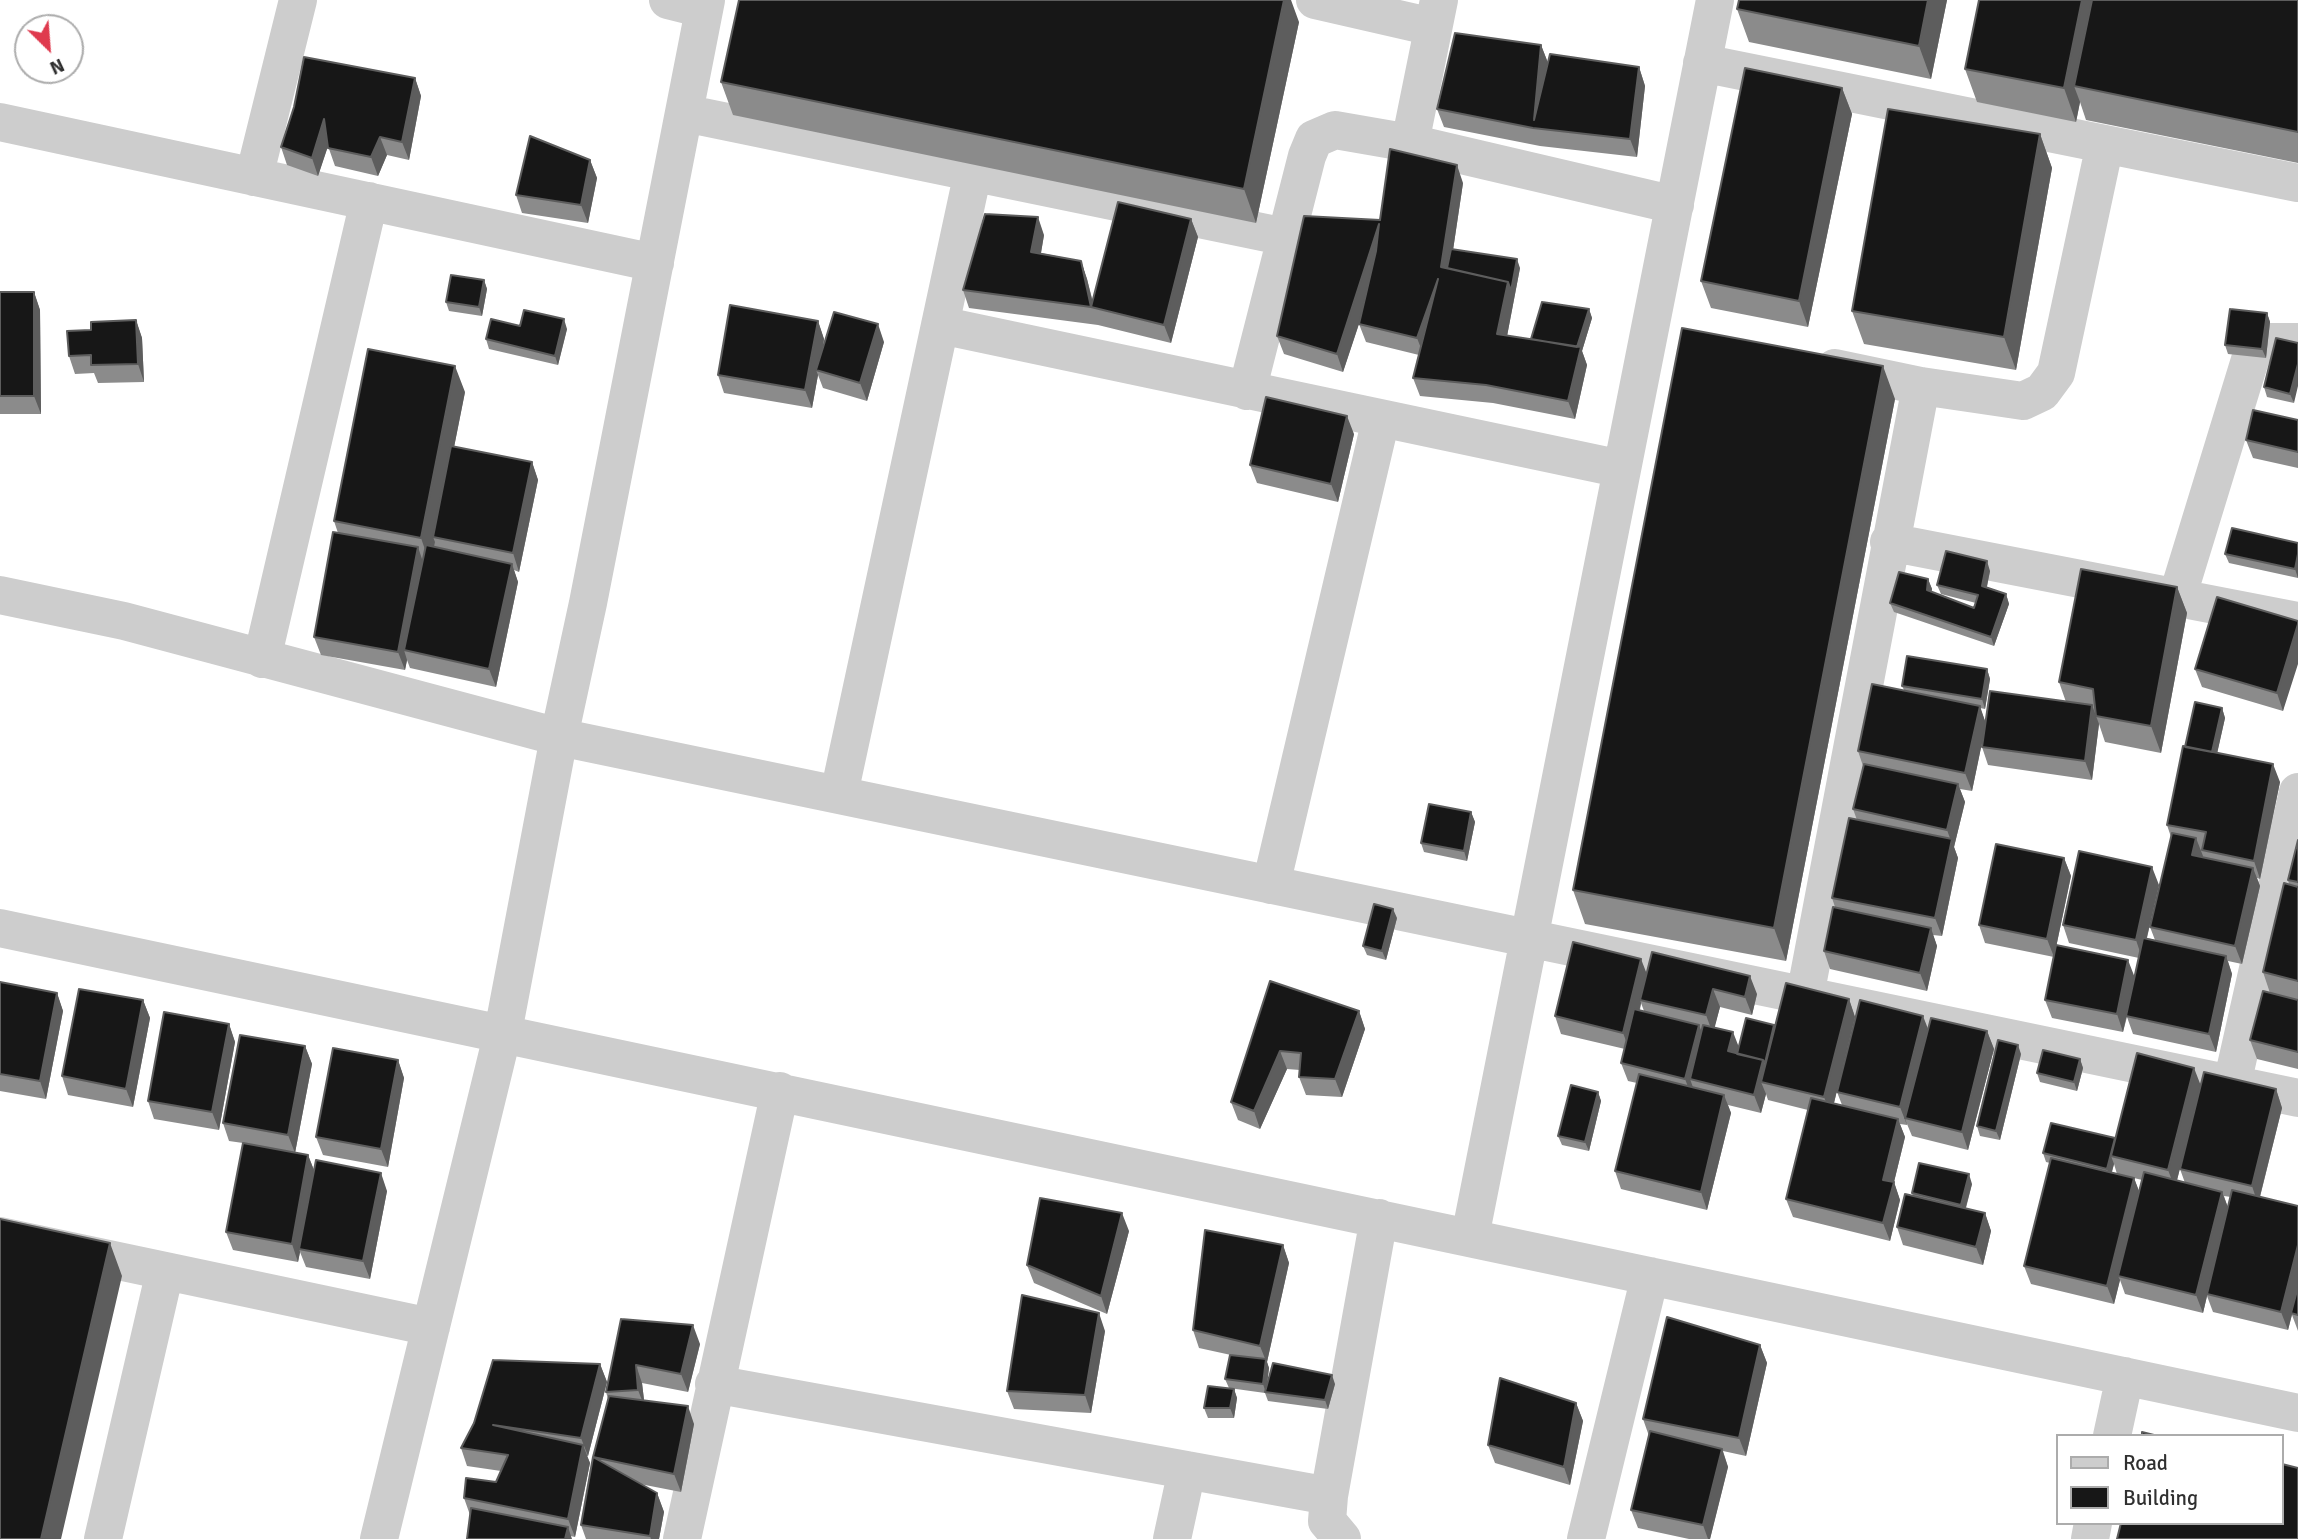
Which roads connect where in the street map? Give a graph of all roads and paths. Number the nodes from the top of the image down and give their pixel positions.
1 (298, 0) edge
2 (1315, 0) edge
3 (1715, 0) edge
4 (693, 3) edge
5 (1436, 13) edge
6 (1702, 63) junction
7 (1971, 77) edge
8 (684, 113) junction
9 (1963, 115) junction
10 (0, 122) edge
11 (1410, 143) junction
12 (2105, 144) junction
13 (973, 172) junction
14 (254, 177) junction
15 (2298, 183) edge
16 (369, 201) junction
17 (1675, 205) junction
18 (1286, 237) junction
19 (655, 262) junction
20 (940, 325) junction
21 (1650, 328) junction
22 (1690, 337) edge
23 (2298, 342) edge
24 (1799, 360) edge
25 (1921, 386) junction
26 (1247, 391) junction
27 (1381, 419) junction
28 (1622, 469) junction
29 (1889, 542) junction
30 (0, 595) edge
31 (2177, 598) junction
32 (2298, 621) edge
33 (262, 659) junction
34 (558, 737) junction
35 (2298, 792) edge
36 (839, 794) junction
37 (1271, 885) junction
38 (0, 928) edge
39 (1529, 939) junction
40 (1805, 996) junction
41 (503, 1032) junction
42 (2232, 1084) junction
43 (780, 1091) junction
44 (2298, 1098) edge
45 (1379, 1218) junction
46 (0, 1236) edge
47 (1470, 1237) junction
48 (165, 1271) junction
49 (1650, 1276) junction
50 (431, 1327) junction
51 (2124, 1377) junction
52 (714, 1384) junction
53 (2298, 1413) edge
54 (2112, 1434) edge
55 (1187, 1470) junction
56 (1329, 1496) junction
57 (103, 1539) edge
58 (379, 1539) edge
59 (682, 1539) edge
60 (1172, 1539) edge
61 (1342, 1539) edge
62 (1586, 1539) edge

1 - 14 street
2 - 5 street
3 - 6 street
4 - 8 street
5 - 11 street
6 - 9 street
6 - 17 street
7 - 9 street
8 - 13 street
8 - 19 street
9 - 12 street
10 - 14 street
11 - 17 street
11 - 18 street
12 - 15 street
12 - 25 street
13 - 18 street
13 - 20 street
14 - 16 street
16 - 19 street
16 - 33 street
17 - 21 street
18 - 26 street
19 - 34 street
20 - 26 street
20 - 36 street
21 - 22 street
21 - 28 street
23 - 31 street
24 - 25 street
25 - 29 street
26 - 27 street
27 - 28 street
27 - 37 street
28 - 39 street
29 - 31 street
29 - 40 street
30 - 33 street
31 - 32 street
33 - 34 street
34 - 36 street
34 - 41 street
35 - 42 street
36 - 37 street
37 - 39 street
38 - 41 street
39 - 40 street
39 - 47 street
40 - 42 street
41 - 43 street
41 - 50 street
42 - 44 street
43 - 45 street
43 - 52 street
45 - 47 street
45 - 56 street
46 - 48 street
47 - 49 street
48 - 50 street
48 - 57 street
49 - 51 street
49 - 62 street
50 - 58 street
51 - 53 street
51 - 54 street
52 - 55 street
52 - 59 street
55 - 56 street
55 - 60 street
56 - 61 street

